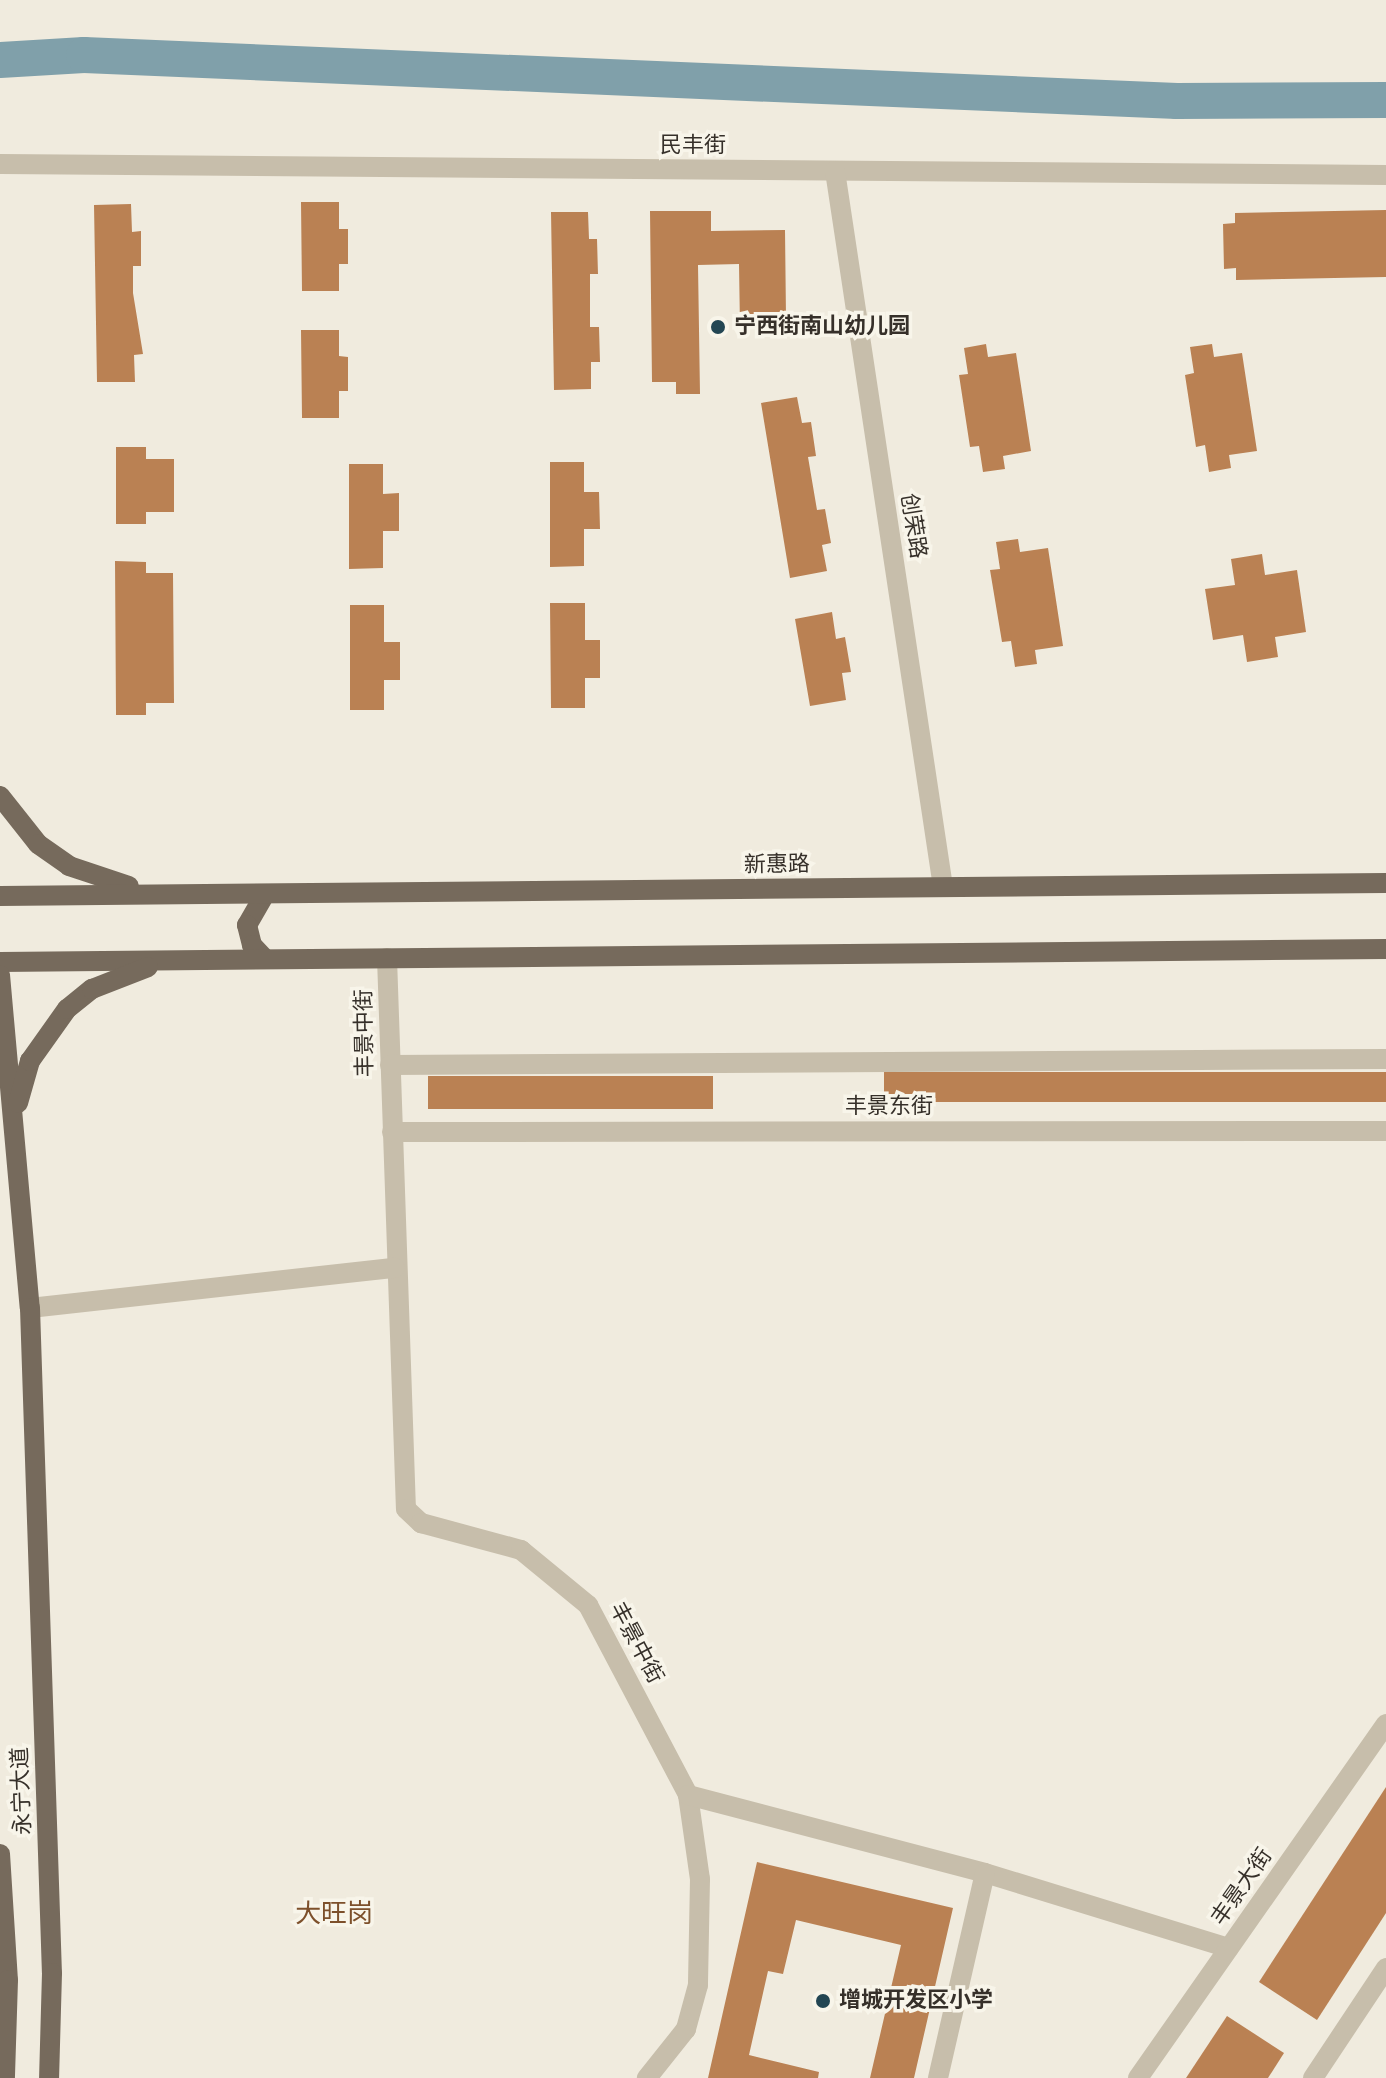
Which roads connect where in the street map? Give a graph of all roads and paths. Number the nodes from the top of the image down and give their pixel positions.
1 (0, 164) edge
2 (835, 171) junction
3 (1386, 175) edge
4 (0, 796) edge
5 (1386, 883) edge
6 (943, 887) junction
7 (168, 894) junction
8 (265, 894) junction
9 (0, 896) edge
10 (1386, 949) edge
11 (387, 958) junction
12 (265, 959) junction
13 (169, 960) junction
14 (0, 962) edge
15 (0, 975) edge
16 (1386, 1059) edge
17 (390, 1065) junction
18 (16, 1122) junction
19 (1386, 1131) edge
20 (392, 1132) junction
21 (395, 1268) junction
22 (30, 1308) junction
23 (1386, 1724) edge
24 (688, 1795) junction
25 (0, 1854) edge
26 (985, 1873) junction
27 (1229, 1948) junction
28 (1386, 1968) edge
29 (5, 2078) edge
30 (49, 2078) edge
31 (647, 2078) edge
32 (938, 2078) edge
33 (1138, 2078) edge
34 (1313, 2078) edge

1 - 2 street, 民丰街
2 - 3 street, 民丰街
2 - 6 street, 创荣路
4 - 7 main road
5 - 6 main road, 新惠路
6 - 8 main road, 新惠路
7 - 8 main road, 新惠路
7 - 9 main road
8 - 12 main road
10 - 11 main road
11 - 12 main road
11 - 17 street, 丰景中街
12 - 13 main road
13 - 14 main road
13 - 18 main road
15 - 18 main road, 永宁大道
16 - 17 street
17 - 20 street, 丰景中街
18 - 22 main road, 永宁大道
19 - 20 street, 丰景东街
20 - 21 street, 丰景中街
21 - 22 street
21 - 24 street, 丰景中街
22 - 30 main road, 永宁大道
23 - 27 street, 丰景大街
24 - 26 street
24 - 31 street, 丰景中街
25 - 29 main road, 永宁大道
26 - 27 street
26 - 32 street
27 - 33 street, 丰景大街
28 - 34 street

